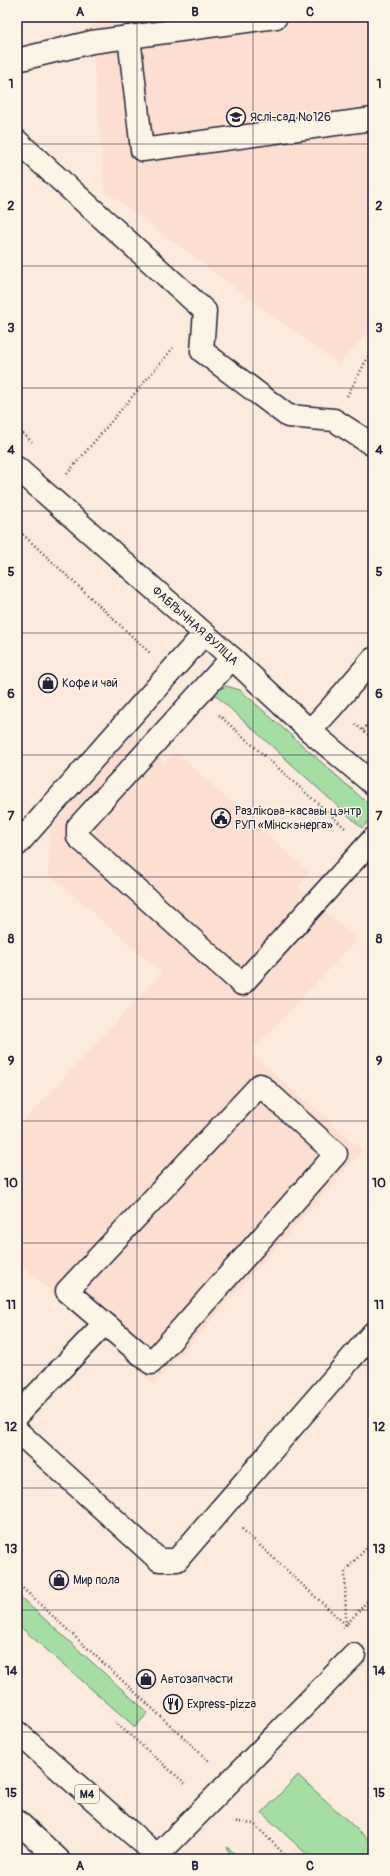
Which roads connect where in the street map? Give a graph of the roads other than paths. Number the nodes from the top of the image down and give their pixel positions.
1 (276, 17) edge
2 (129, 37) junction
3 (17, 60) edge
4 (373, 119) edge
5 (17, 141) edge
6 (373, 445) edge
7 (17, 468) edge
8 (204, 634) junction
9 (232, 658) junction
10 (373, 660) edge
11 (310, 731) junction
12 (373, 784) edge
13 (373, 839) edge
14 (17, 845) edge
15 (104, 1324) junction
16 (373, 1333) edge
17 (17, 1415) edge
18 (17, 1431) edge
19 (354, 1655) dead end
20 (17, 1732) edge
21 (17, 1821) edge
22 (159, 1858) edge
23 (58, 1859) edge

1 - 2 street
2 - 3 street
2 - 4 street
5 - 6 street
7 - 8 street, ФАБРЫЧНАЯ ВУЛІЦА
8 - 9 street, ФАБРЫЧНАЯ ВУЛІЦА
8 - 14 street
9 - 11 street, ФАБРЫЧНАЯ ВУЛІЦА
9 - 13 street
10 - 11 street
11 - 12 street, ФАБРЫЧНАЯ ВУЛІЦА
15 - 15 street
15 - 17 street
16 - 18 street
19 - 22 street
20 - 22 street, М4
21 - 23 street

